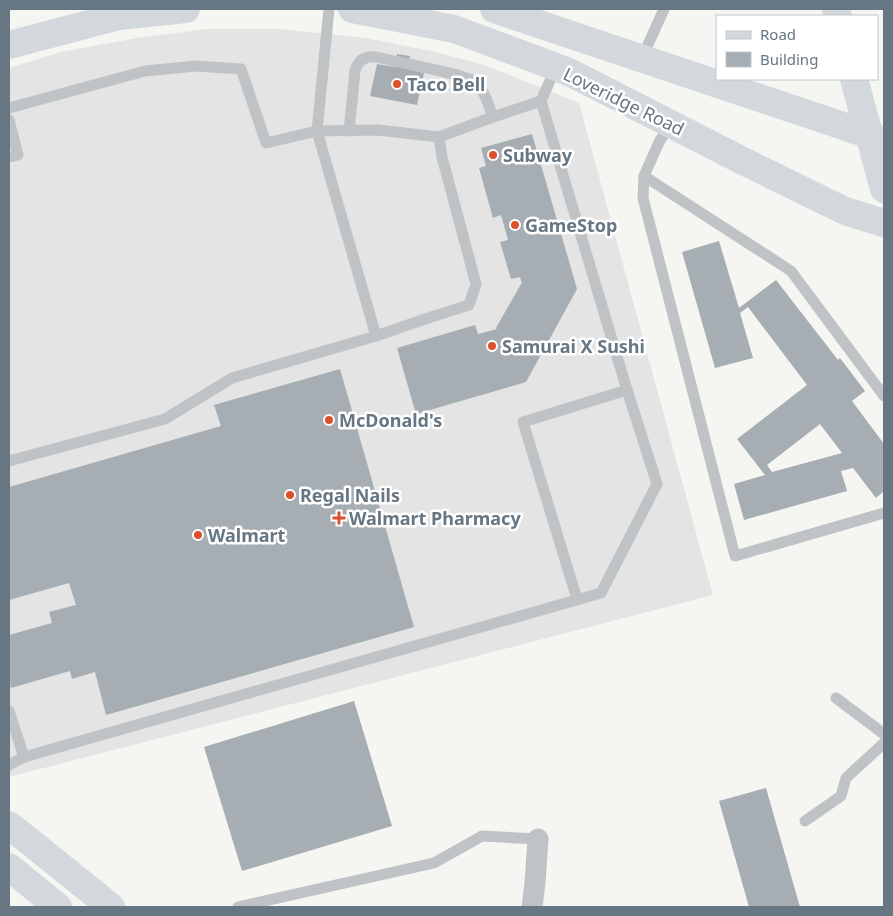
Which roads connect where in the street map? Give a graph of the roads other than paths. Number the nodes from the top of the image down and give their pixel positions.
1 (186, 9) edge
2 (329, 9) edge
3 (352, 9) edge
4 (494, 9) edge
5 (664, 9) edge
6 (9, 45) edge
7 (642, 58) junction
8 (556, 67) junction
9 (854, 80) edge
10 (541, 101) junction
11 (9, 108) edge
12 (493, 117) junction
13 (9, 120) edge
14 (672, 124) junction
15 (349, 131) junction
16 (317, 132) junction
17 (11, 137) edge
18 (439, 137) junction
19 (877, 138) edge
20 (9, 157) edge
21 (644, 176) junction
22 (884, 189) edge
23 (884, 223) edge
24 (376, 336) junction
25 (627, 390) junction
26 (884, 396) edge
27 (9, 461) edge
28 (884, 514) edge
29 (577, 600) junction
30 (836, 698) dead end
31 (9, 711) edge
32 (884, 734) edge
33 (884, 743) edge
34 (24, 758) junction
35 (9, 765) edge
36 (805, 821) dead end
37 (9, 825) edge
38 (538, 839) joint
39 (9, 867) edge
40 (275, 899) junction
41 (58, 907) edge
42 (111, 907) edge
43 (238, 907) edge
44 (286, 907) edge
45 (532, 907) edge

1 - 6 main road
2 - 16 lane
3 - 8 main road, Loveridge Road
4 - 7 main road
5 - 7 lane
7 - 19 main road
8 - 10 lane
8 - 14 main road, Loveridge Road
9 - 19 main road
10 - 12 lane
10 - 25 lane
11 - 16 lane
12 - 15 lane
12 - 18 lane
13 - 17 lane
14 - 21 lane
14 - 23 main road, Loveridge Road
15 - 16 lane
15 - 18 lane
16 - 24 lane
17 - 20 lane
18 - 24 lane
19 - 22 main road
21 - 26 lane
21 - 28 lane
24 - 27 lane
25 - 29 lane
25 - 29 lane
29 - 34 lane
30 - 32 lane
31 - 34 lane
33 - 36 lane
34 - 35 lane
37 - 42 main road
38 - 40 lane
38 - 45 street
39 - 41 main road
40 - 43 lane
40 - 44 lane

